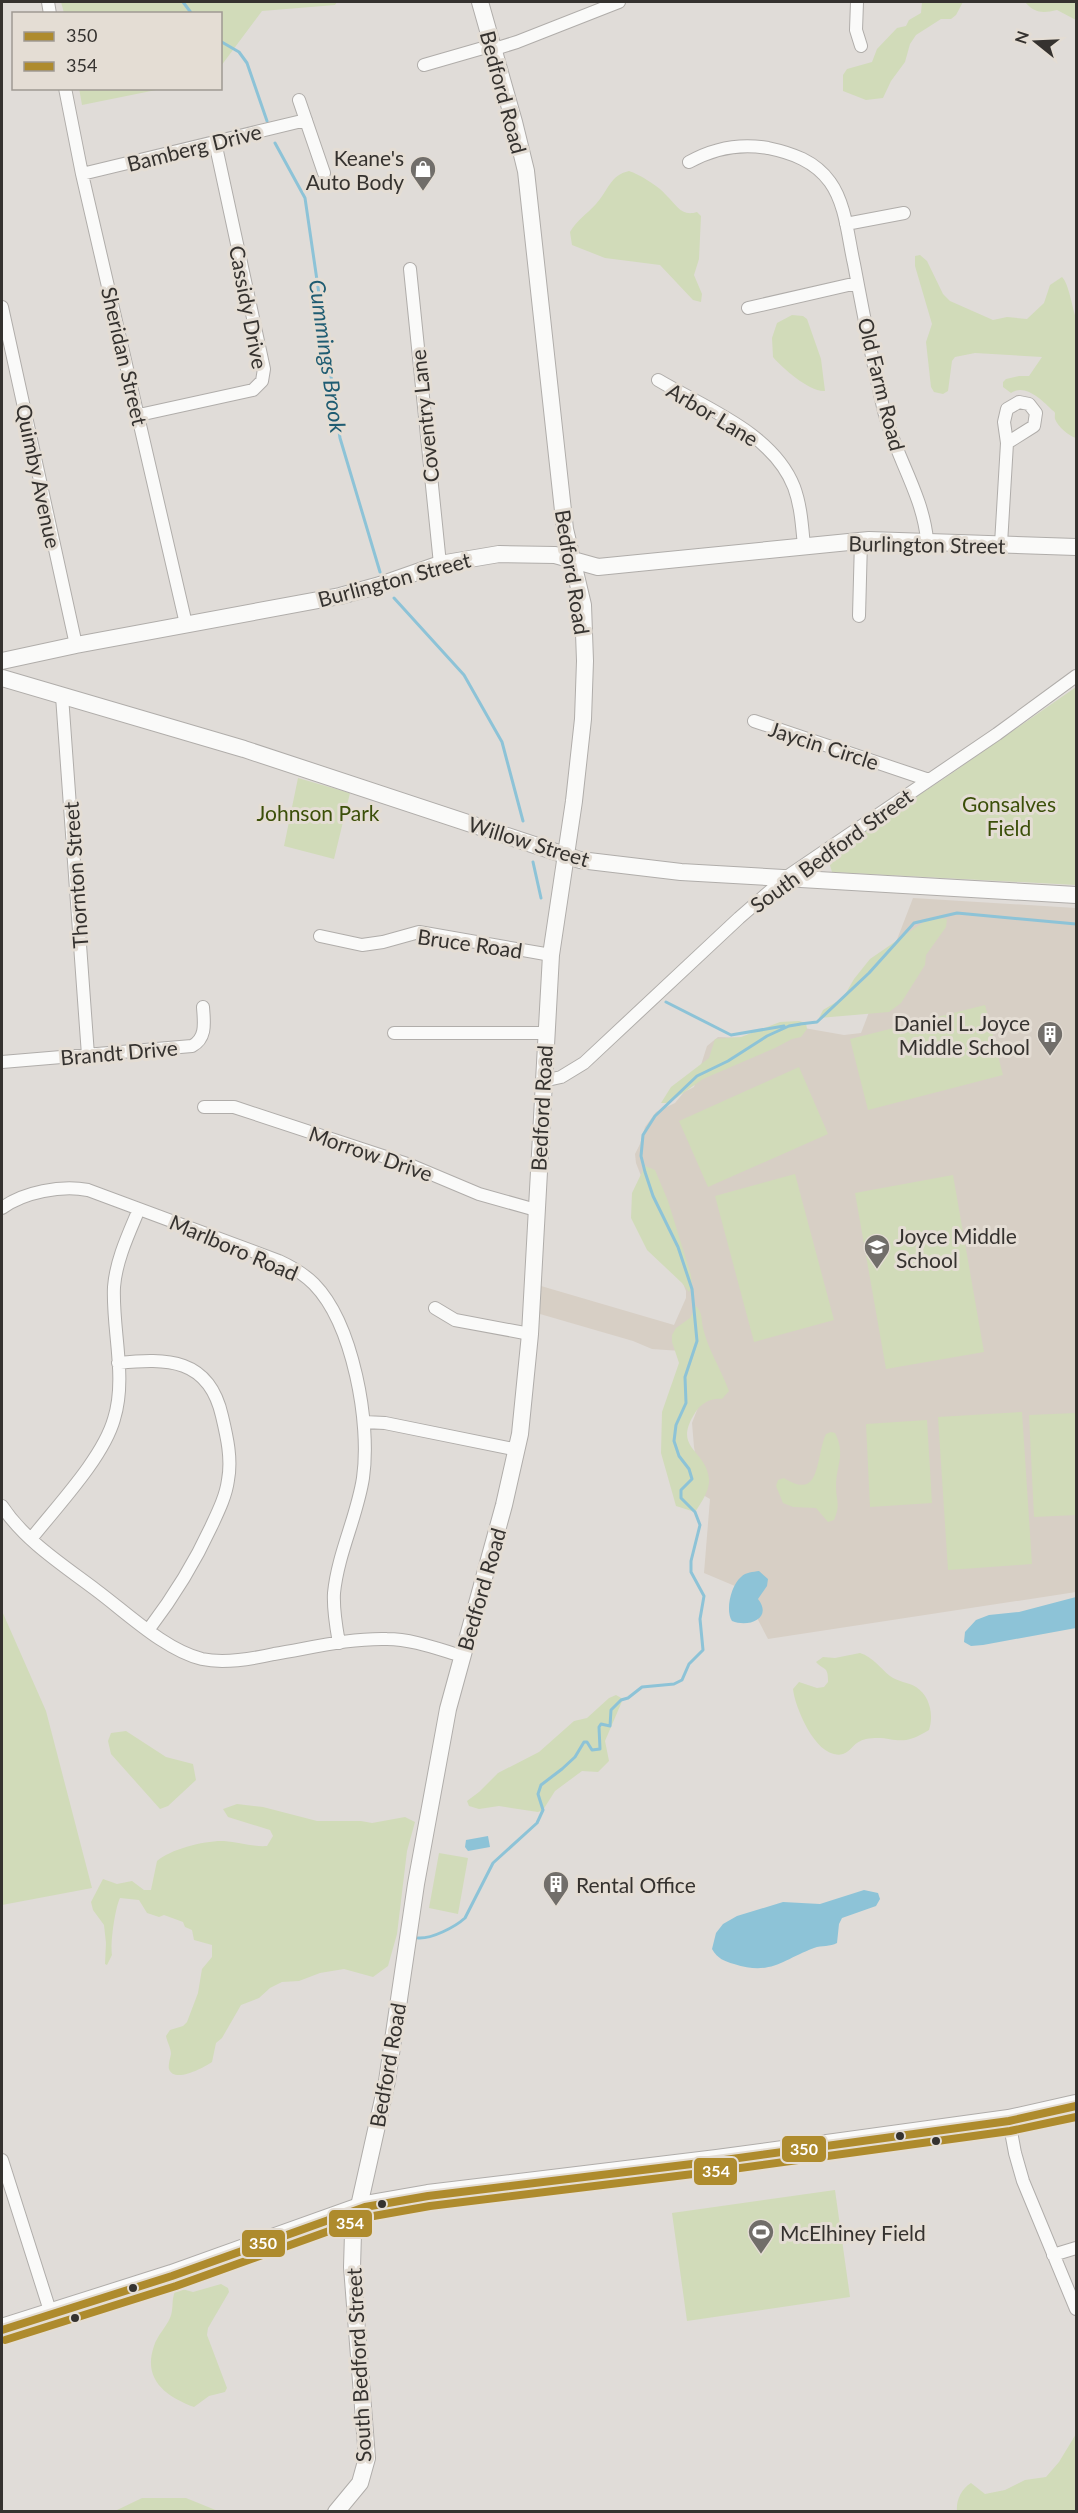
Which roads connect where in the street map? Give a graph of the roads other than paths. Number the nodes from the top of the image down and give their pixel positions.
1 (480, 2) edge
2 (619, 2) edge
3 (857, 2) edge
4 (861, 46) dead end
5 (492, 47) junction
6 (424, 65) dead end
7 (65, 90) edge
8 (299, 100) dead end
9 (306, 120) junction
10 (215, 142) junction
11 (689, 162) dead end
12 (324, 173) dead end
13 (82, 174) junction
14 (904, 213) dead end
15 (846, 224) junction
16 (410, 268) dead end
17 (858, 283) junction
18 (2, 307) edge
19 (748, 308) dead end
20 (658, 380) dead end
21 (139, 415) junction
22 (1007, 443) dead end
23 (861, 540) junction
24 (927, 540) junction
25 (1001, 544) junction
26 (804, 546) junction
27 (1077, 547) edge
28 (573, 561) junction
29 (440, 564) junction
30 (859, 616) dead end
31 (186, 624) junction
32 (76, 645) junction
33 (2, 661) edge
34 (1077, 676) edge
35 (2, 678) edge
36 (62, 696) junction
37 (754, 721) dead end
38 (929, 780) junction
39 (566, 856) junction
40 (785, 878) junction
41 (1077, 895) edge
42 (320, 936) dead end
43 (551, 955) junction
44 (203, 1007) dead end
45 (394, 1033) dead end
46 (545, 1033) junction
47 (88, 1054) junction
48 (2, 1062) edge
49 (543, 1081) junction
50 (204, 1107) dead end
51 (2, 1208) edge
52 (139, 1209) junction
53 (536, 1210) junction
54 (435, 1308) dead end
55 (530, 1334) junction
56 (118, 1363) junction
57 (364, 1422) junction
58 (518, 1450) junction
59 (2, 1506) edge
60 (31, 1539) junction
61 (149, 1629) junction
62 (339, 1643) junction
63 (462, 1656) junction
64 (1077, 2106) edge
65 (1009, 2121) junction
66 (2, 2160) edge
67 (357, 2210) junction
68 (1077, 2248) edge
69 (1053, 2255) junction
70 (1077, 2309) edge
71 (51, 2314) junction
72 (2, 2330) edge
73 (336, 2511) edge

1 - 5 street, Bedford Road
2 - 5 street
3 - 4 street
5 - 6 street
5 - 28 street, Bedford Road
7 - 13 street, Sheridan Street
8 - 9 street
9 - 10 street, Bamberg Drive
9 - 12 street
10 - 13 street, Bamberg Drive
10 - 21 street, Cassidy Drive
11 - 15 street, Old Farm Road
13 - 21 street, Sheridan Street
14 - 15 street
15 - 17 street, Old Farm Road
16 - 29 street, Coventry Lane
17 - 19 street
17 - 24 street, Old Farm Road
18 - 32 street, Quimby Avenue
20 - 26 street, Arbor Lane
21 - 31 street, Sheridan Street
22 - 25 street
23 - 24 street, Burlington Street
23 - 26 street, Burlington Street
23 - 30 street
24 - 25 street, Burlington Street
25 - 27 street, Burlington Street
26 - 28 street, Burlington Street
28 - 29 street, Burlington Street
28 - 39 street, Bedford Road
29 - 31 street, Burlington Street
31 - 32 street, Burlington Street
32 - 33 street, Burlington Street
34 - 38 street, South Bedford Street
35 - 36 street, Willow Street
36 - 39 street, Willow Street
36 - 47 street, Thornton Street
37 - 38 street, Jaycin Circle
38 - 40 street, South Bedford Street
39 - 40 street, Willow Street
39 - 43 street, Bedford Road
40 - 41 street, Willow Street
40 - 49 street, South Bedford Street
42 - 43 street, Bruce Road
43 - 46 street, Bedford Road
44 - 47 street, Brandt Drive
45 - 46 street
46 - 49 street, Bedford Road
47 - 48 street, Brandt Drive
49 - 53 street, Bedford Road
50 - 53 street, Morrow Drive
51 - 52 street, Marlboro Road
52 - 56 street
52 - 57 street, Marlboro Road
53 - 55 street, Bedford Road
54 - 55 street
55 - 58 street, Bedford Road
56 - 60 street
56 - 61 street
57 - 58 street
57 - 62 street, Marlboro Road
58 - 63 street, Bedford Road
59 - 60 street
60 - 61 street
61 - 62 street
62 - 63 street
63 - 67 street, Bedford Road
64 - 65 highway
65 - 67 highway
65 - 69 street
66 - 71 street
67 - 71 highway
67 - 73 street, South Bedford Street
68 - 69 street
69 - 70 street
71 - 72 highway

